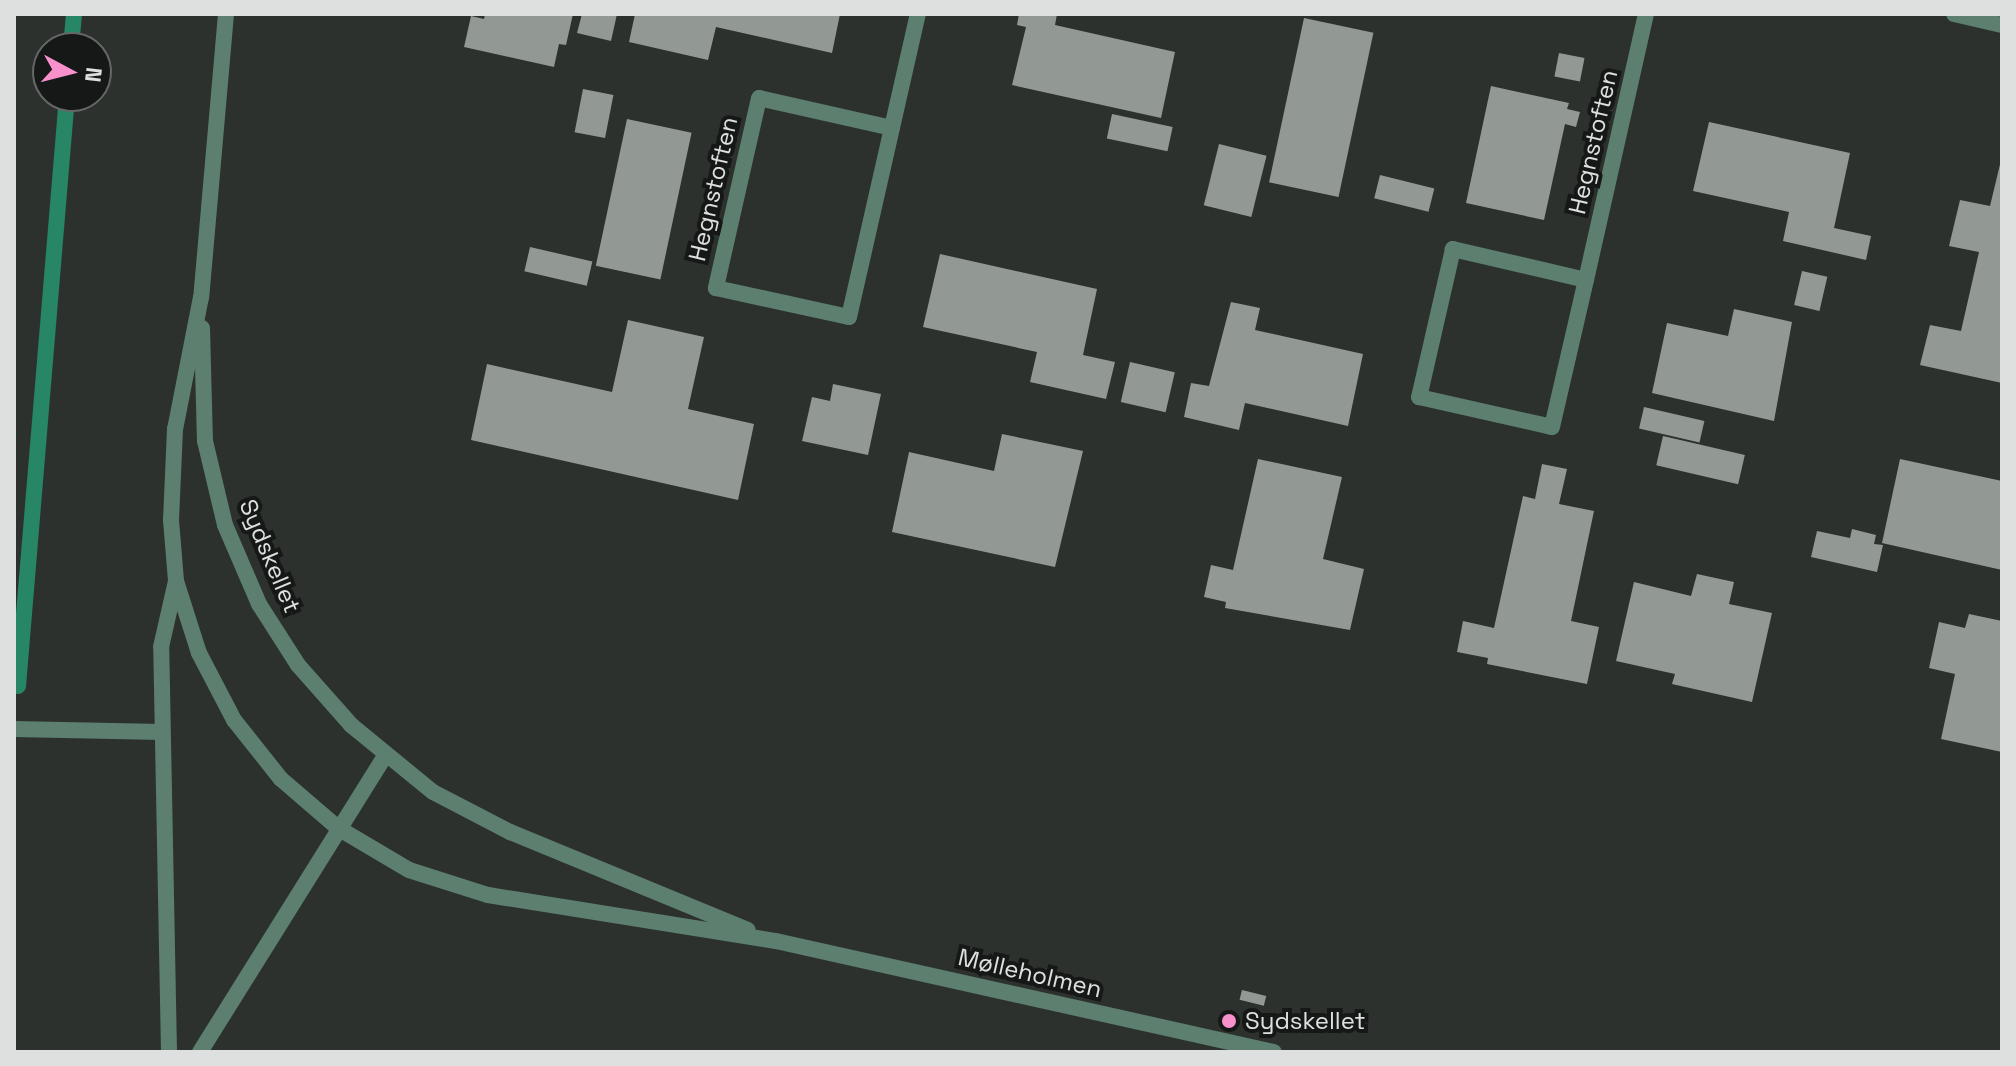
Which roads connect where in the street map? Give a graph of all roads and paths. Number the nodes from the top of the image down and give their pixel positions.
1 (226, 14) edge
2 (918, 14) edge
3 (1646, 14) edge
4 (1954, 14) edge
5 (2002, 25) edge
6 (892, 128) junction
7 (1586, 280) junction
8 (201, 297) junction
9 (176, 581) junction
10 (14, 729) edge
11 (162, 732) junction
12 (385, 756) junction
13 (338, 828) junction
14 (776, 941) junction
15 (169, 1052) edge
16 (200, 1052) edge
17 (1274, 1052) edge

1 - 8 street, Sydskellet
2 - 6 street, Hegnstoften
3 - 7 street, Hegnstoften
4 - 5 street
6 - 6 street, Hegnstoften
7 - 7 street, Hegnstoften
8 - 9 street, Sydskellet
8 - 12 street, Sydskellet
9 - 11 street, Sydskellet
9 - 13 street, Sydskellet
10 - 11 street
11 - 15 street, Sydskellet
12 - 13 street
12 - 14 street, Mølleholmen
13 - 14 street, Mølleholmen
13 - 16 street
14 - 17 street, Mølleholmen

